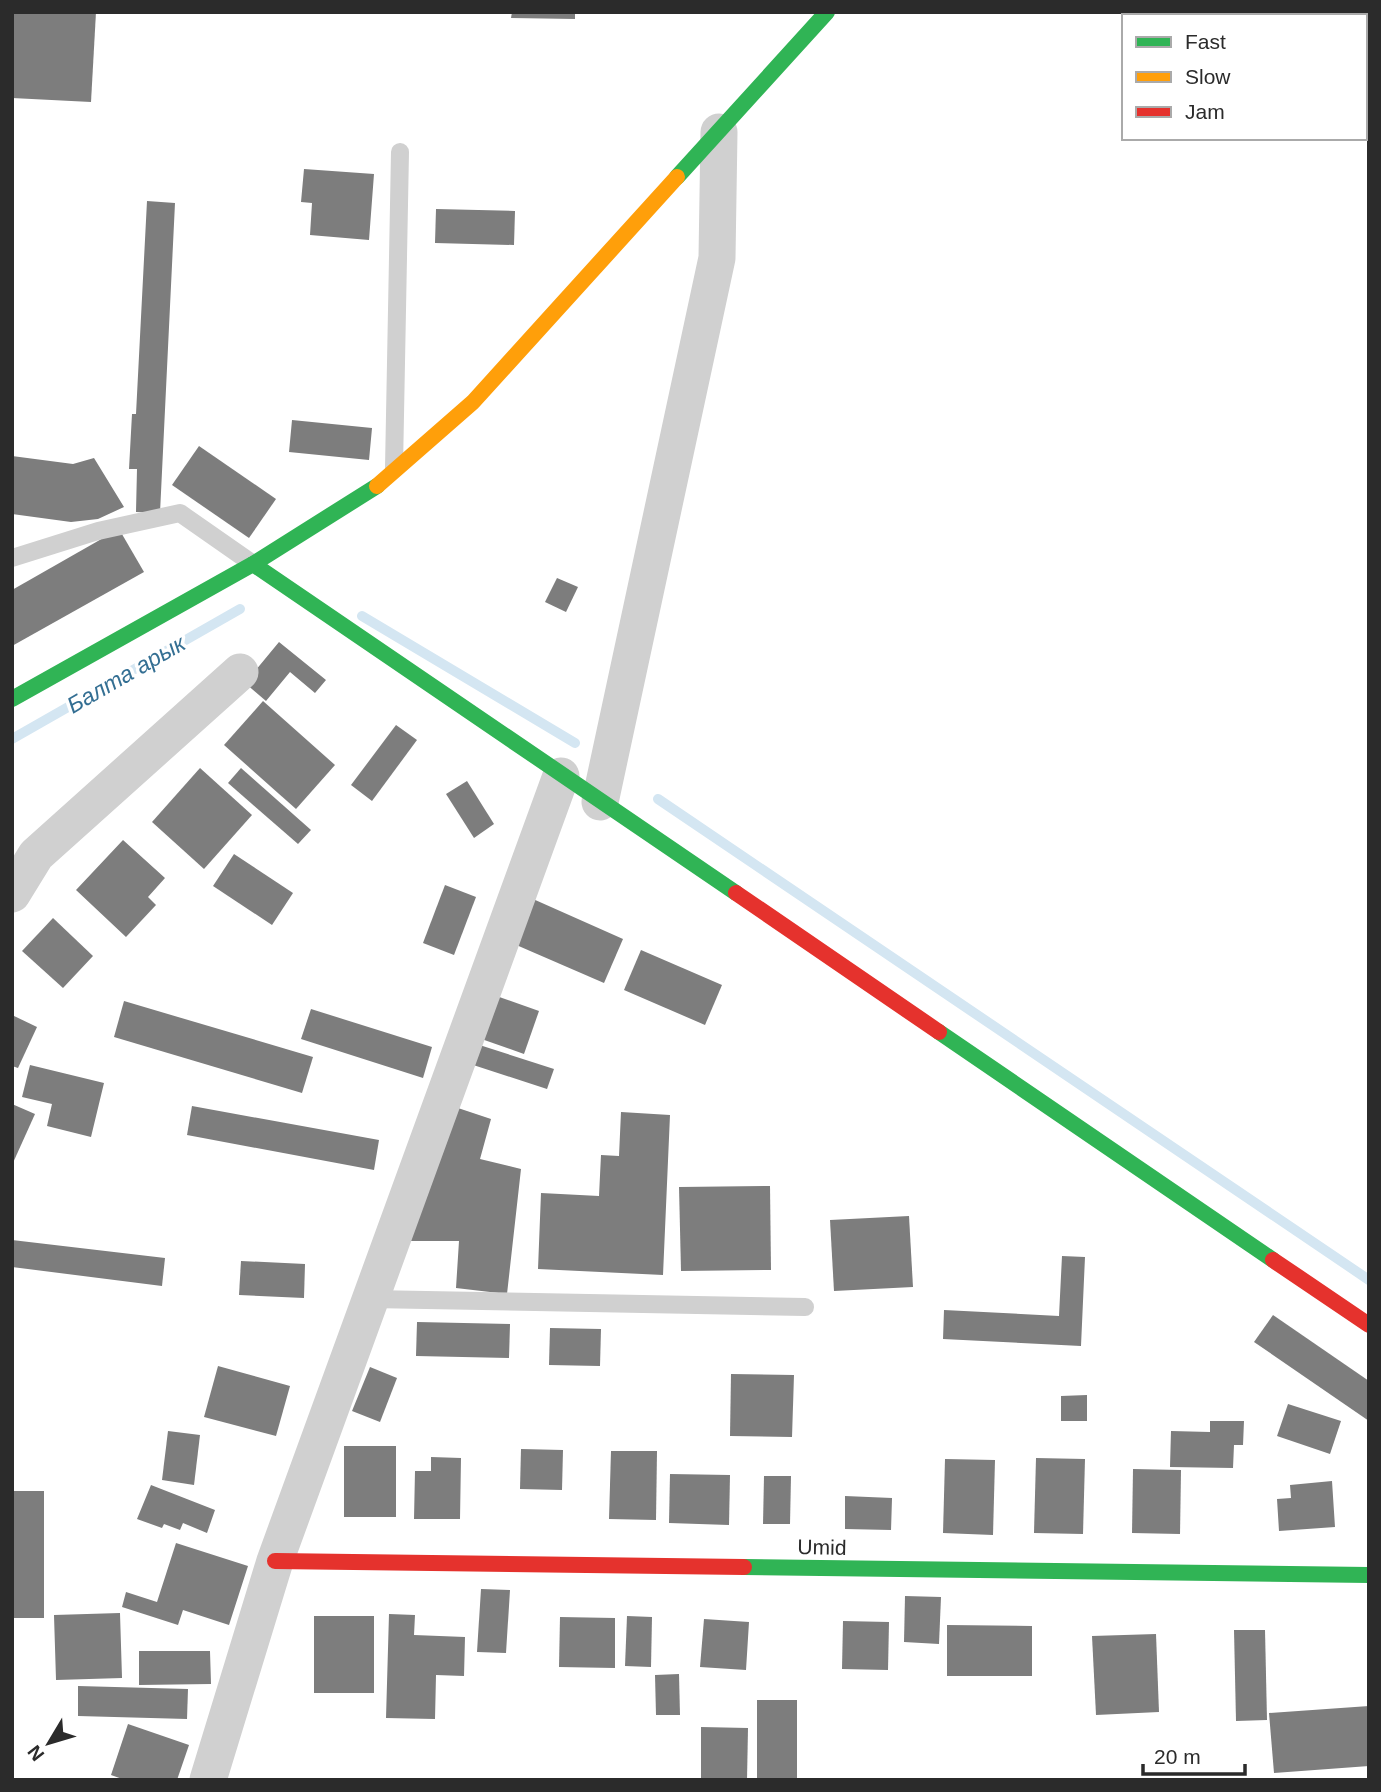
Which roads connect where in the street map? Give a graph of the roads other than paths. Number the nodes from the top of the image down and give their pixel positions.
1 (827, 12) edge
2 (719, 132) junction
3 (401, 152) dead end
4 (394, 472) junction
5 (12, 558) edge
6 (253, 564) junction
7 (240, 672) dead end
8 (12, 699) edge
9 (561, 776) junction
10 (600, 802) junction
11 (12, 894) edge
12 (370, 1299) junction
13 (805, 1307) dead end
14 (1369, 1325) edge
15 (275, 1561) junction
16 (1369, 1574) edge
17 (208, 1780) edge

1 - 2 street
2 - 4 street
2 - 10 street
3 - 4 lane
4 - 6 street
5 - 6 lane
6 - 8 street
6 - 9 street
7 - 11 street
9 - 10 street
9 - 12 street
10 - 14 street
12 - 13 lane
12 - 15 street
15 - 16 street, Umid
15 - 17 street

